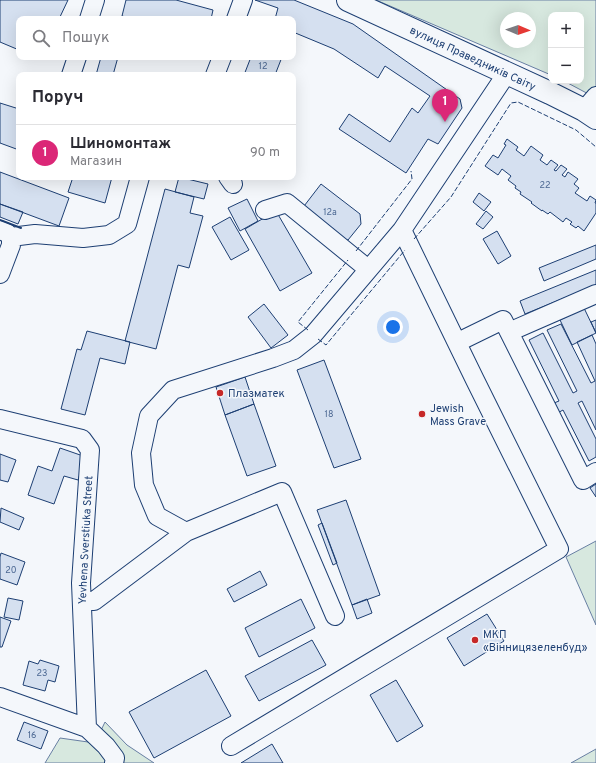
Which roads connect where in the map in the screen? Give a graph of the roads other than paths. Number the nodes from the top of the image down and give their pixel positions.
1 (95, 0) edge
2 (243, 0) edge
3 (348, 0) edge
4 (90, 16) edge
5 (237, 16) edge
6 (76, 60) edge
7 (221, 60) edge
8 (72, 72) edge
9 (216, 72) edge
10 (507, 73) junction
11 (592, 108) edge
12 (139, 180) edge
13 (265, 210) dead end
14 (402, 230) junction
15 (6, 233) edge
16 (368, 269) junction
17 (0, 274) edge
18 (596, 294) edge
19 (509, 332) junction
20 (458, 342) junction
21 (0, 419) edge
22 (596, 472) edge
23 (186, 532) junction
24 (82, 601) junction
25 (335, 616) dead end
26 (0, 697) edge
27 (87, 728) junction
28 (231, 746) dead end
29 (114, 763) edge

1 - 4 street
2 - 5 street
3 - 10 main road, вулиця Праведників Світу
6 - 8 street
7 - 9 street
10 - 11 main road, вулиця Праведників Світу
10 - 14 street
12 - 15 street
13 - 16 street
14 - 16 street
14 - 20 street
15 - 17 street
16 - 23 street
18 - 19 street
19 - 20 street
19 - 22 street
20 - 28 street
21 - 24 street, Yevhena Sverstiuka Street
23 - 24 street
23 - 25 street
24 - 27 street, Yevhena Sverstiuka Street
26 - 27 street
27 - 29 street

